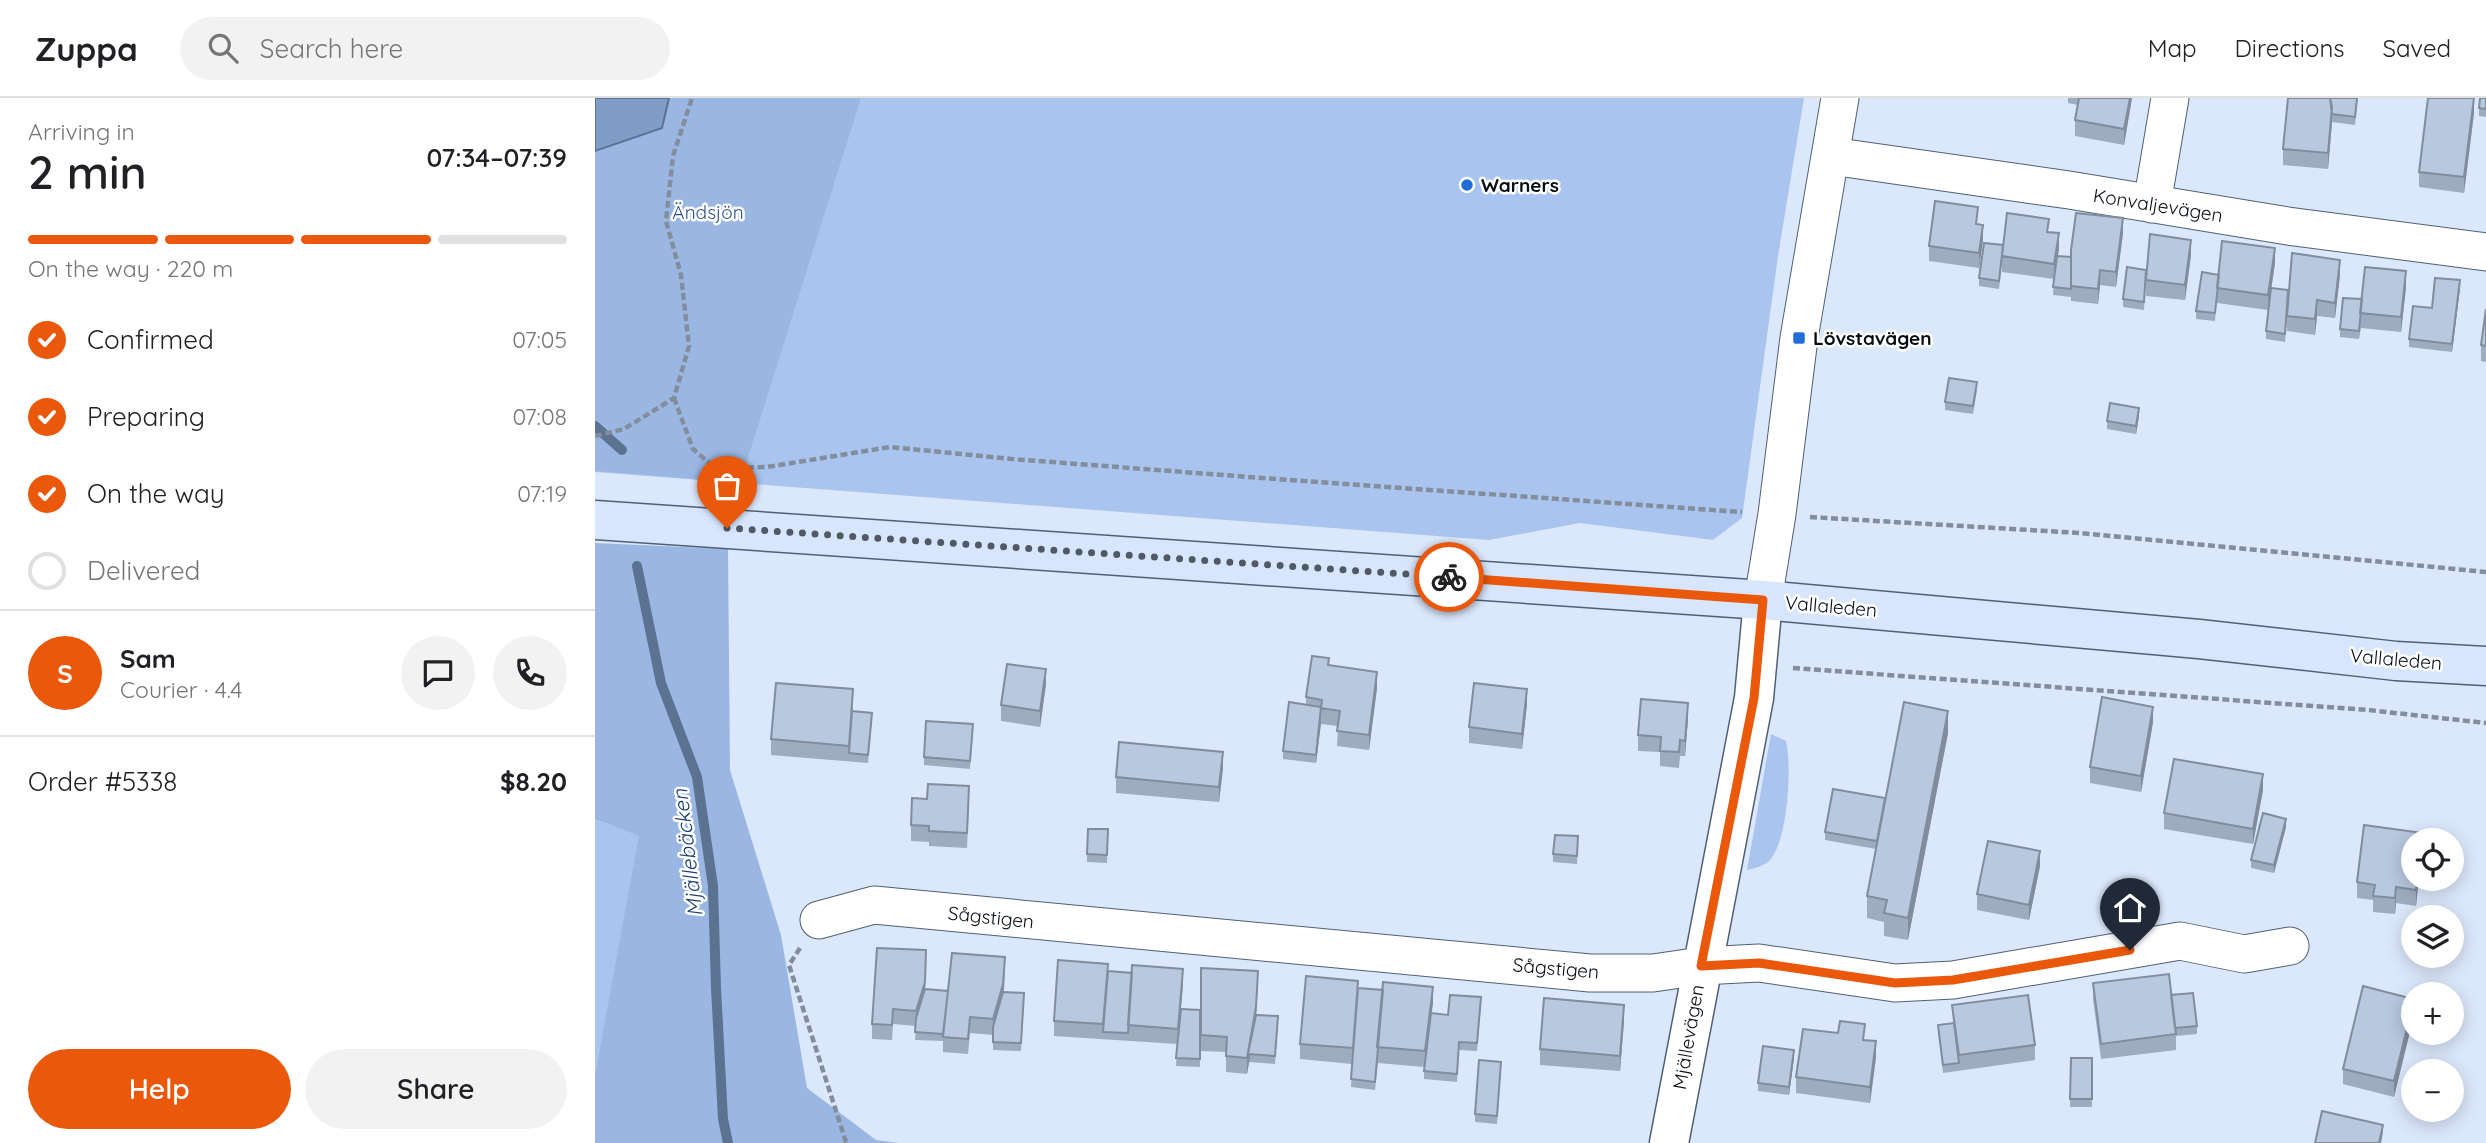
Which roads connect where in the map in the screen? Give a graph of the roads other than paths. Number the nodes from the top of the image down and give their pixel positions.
1 (1840, 98) edge
2 (2169, 98) edge
3 (1831, 156) junction
4 (2152, 204) junction
5 (2486, 252) edge
6 (595, 520) edge
7 (1763, 600) junction
8 (2486, 666) edge
9 (819, 920) road end
10 (2290, 947) dead end
11 (1701, 966) junction
12 (1669, 1143) edge

1 - 3 street
2 - 4 street
3 - 4 street, Konvaljevägen
3 - 7 street
4 - 5 street, Konvaljevägen
6 - 7 main road, Vallaleden
7 - 8 main road, Vallaleden
7 - 11 street, Mjällevägen
9 - 11 street, Sågstigen
10 - 11 street, Sågstigen
11 - 12 street, Mjällevägen

